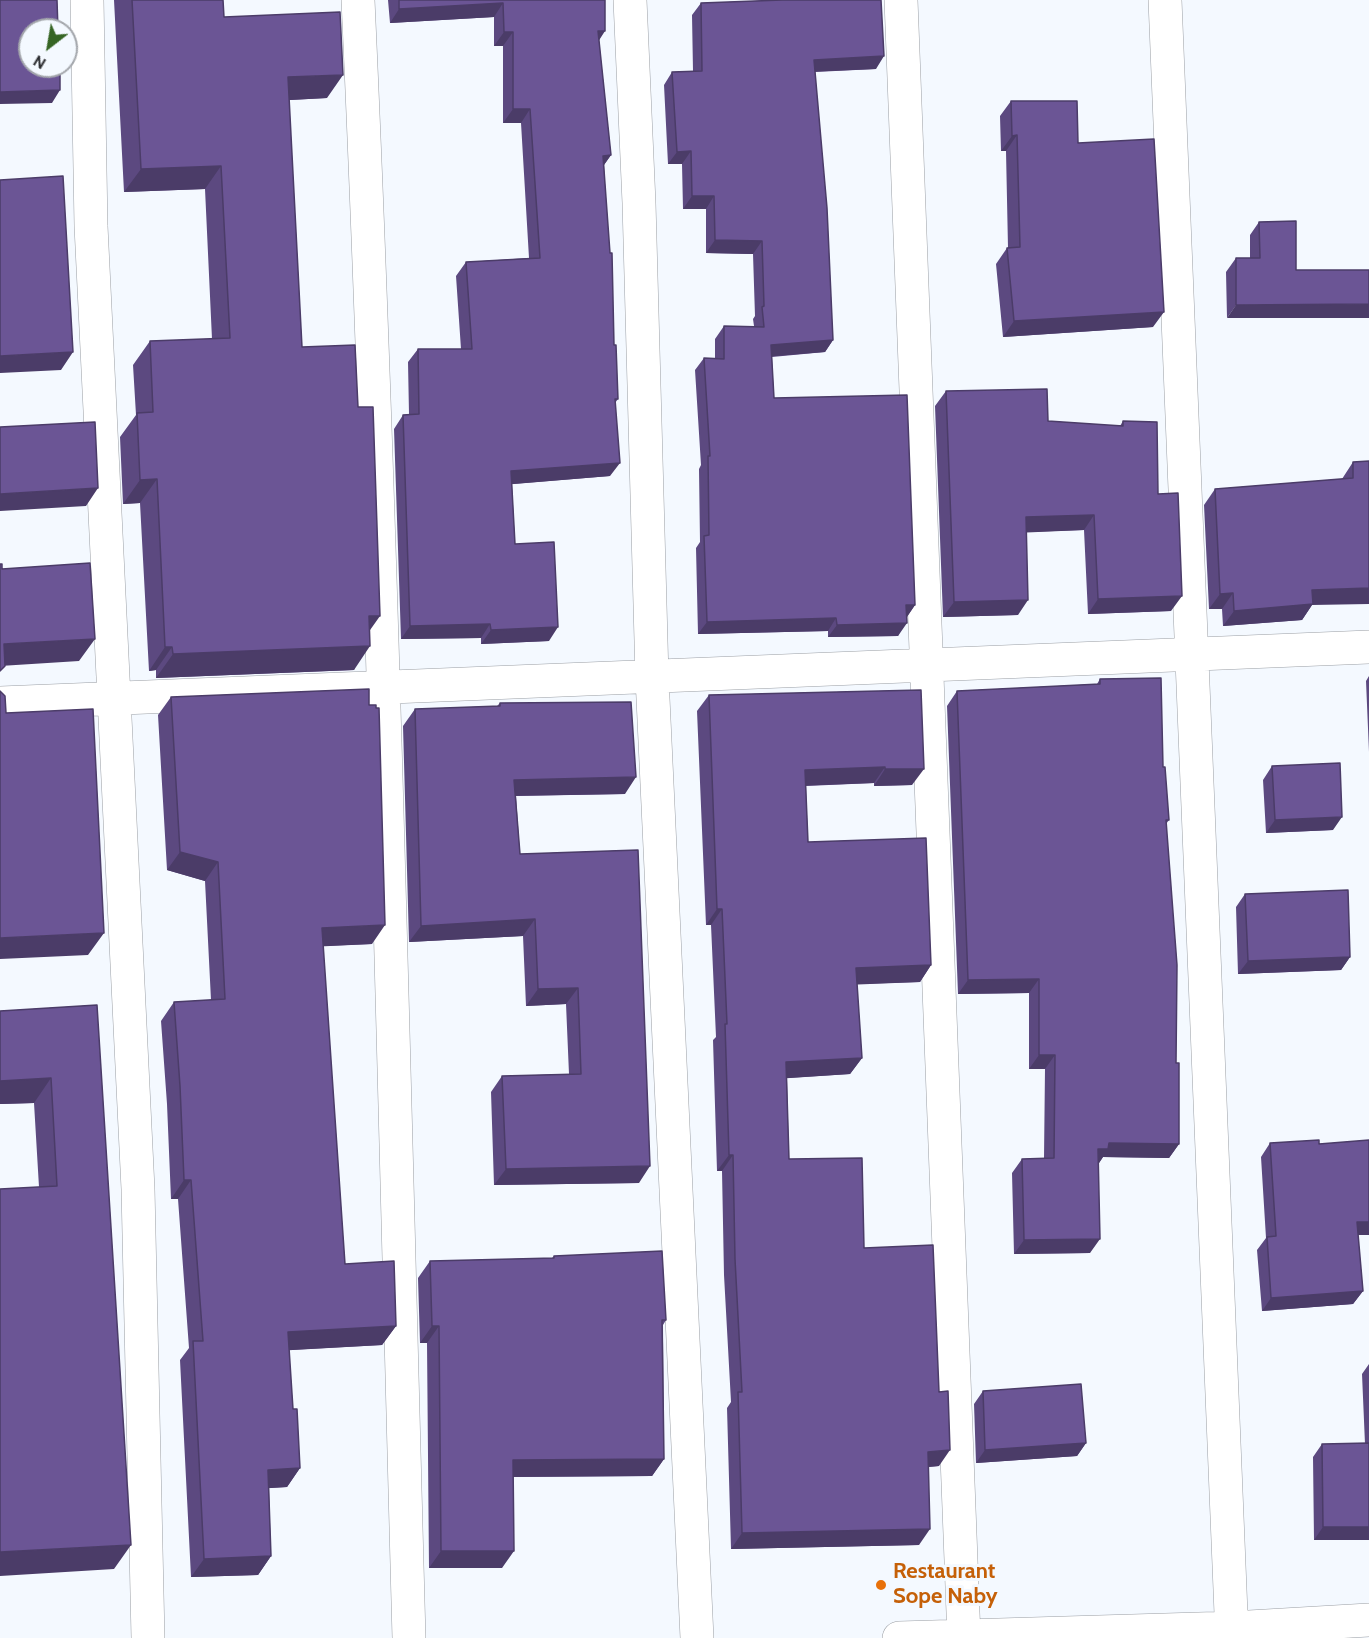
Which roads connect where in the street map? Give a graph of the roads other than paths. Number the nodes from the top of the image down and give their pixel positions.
1 (87, 0) edge
2 (358, 0) edge
3 (630, 0) edge
4 (901, 0) edge
5 (1165, 0) edge
6 (1369, 647) edge
7 (1191, 654) junction
8 (926, 665) junction
9 (652, 676) junction
10 (383, 687) junction
11 (114, 698) junction
12 (0, 703) edge
13 (1369, 1620) edge
14 (1232, 1633) edge
15 (964, 1637) edge
16 (148, 1638) edge
17 (409, 1638) edge
18 (698, 1638) edge
19 (899, 1638) edge

1 - 11 street
2 - 10 street
3 - 9 street
4 - 8 street
5 - 7 street
6 - 7 street
7 - 8 street
7 - 14 street
8 - 9 street
8 - 15 street
9 - 10 street
9 - 18 street
10 - 11 street
10 - 17 street
11 - 12 street
11 - 16 street
13 - 14 street
14 - 15 street
15 - 19 street

